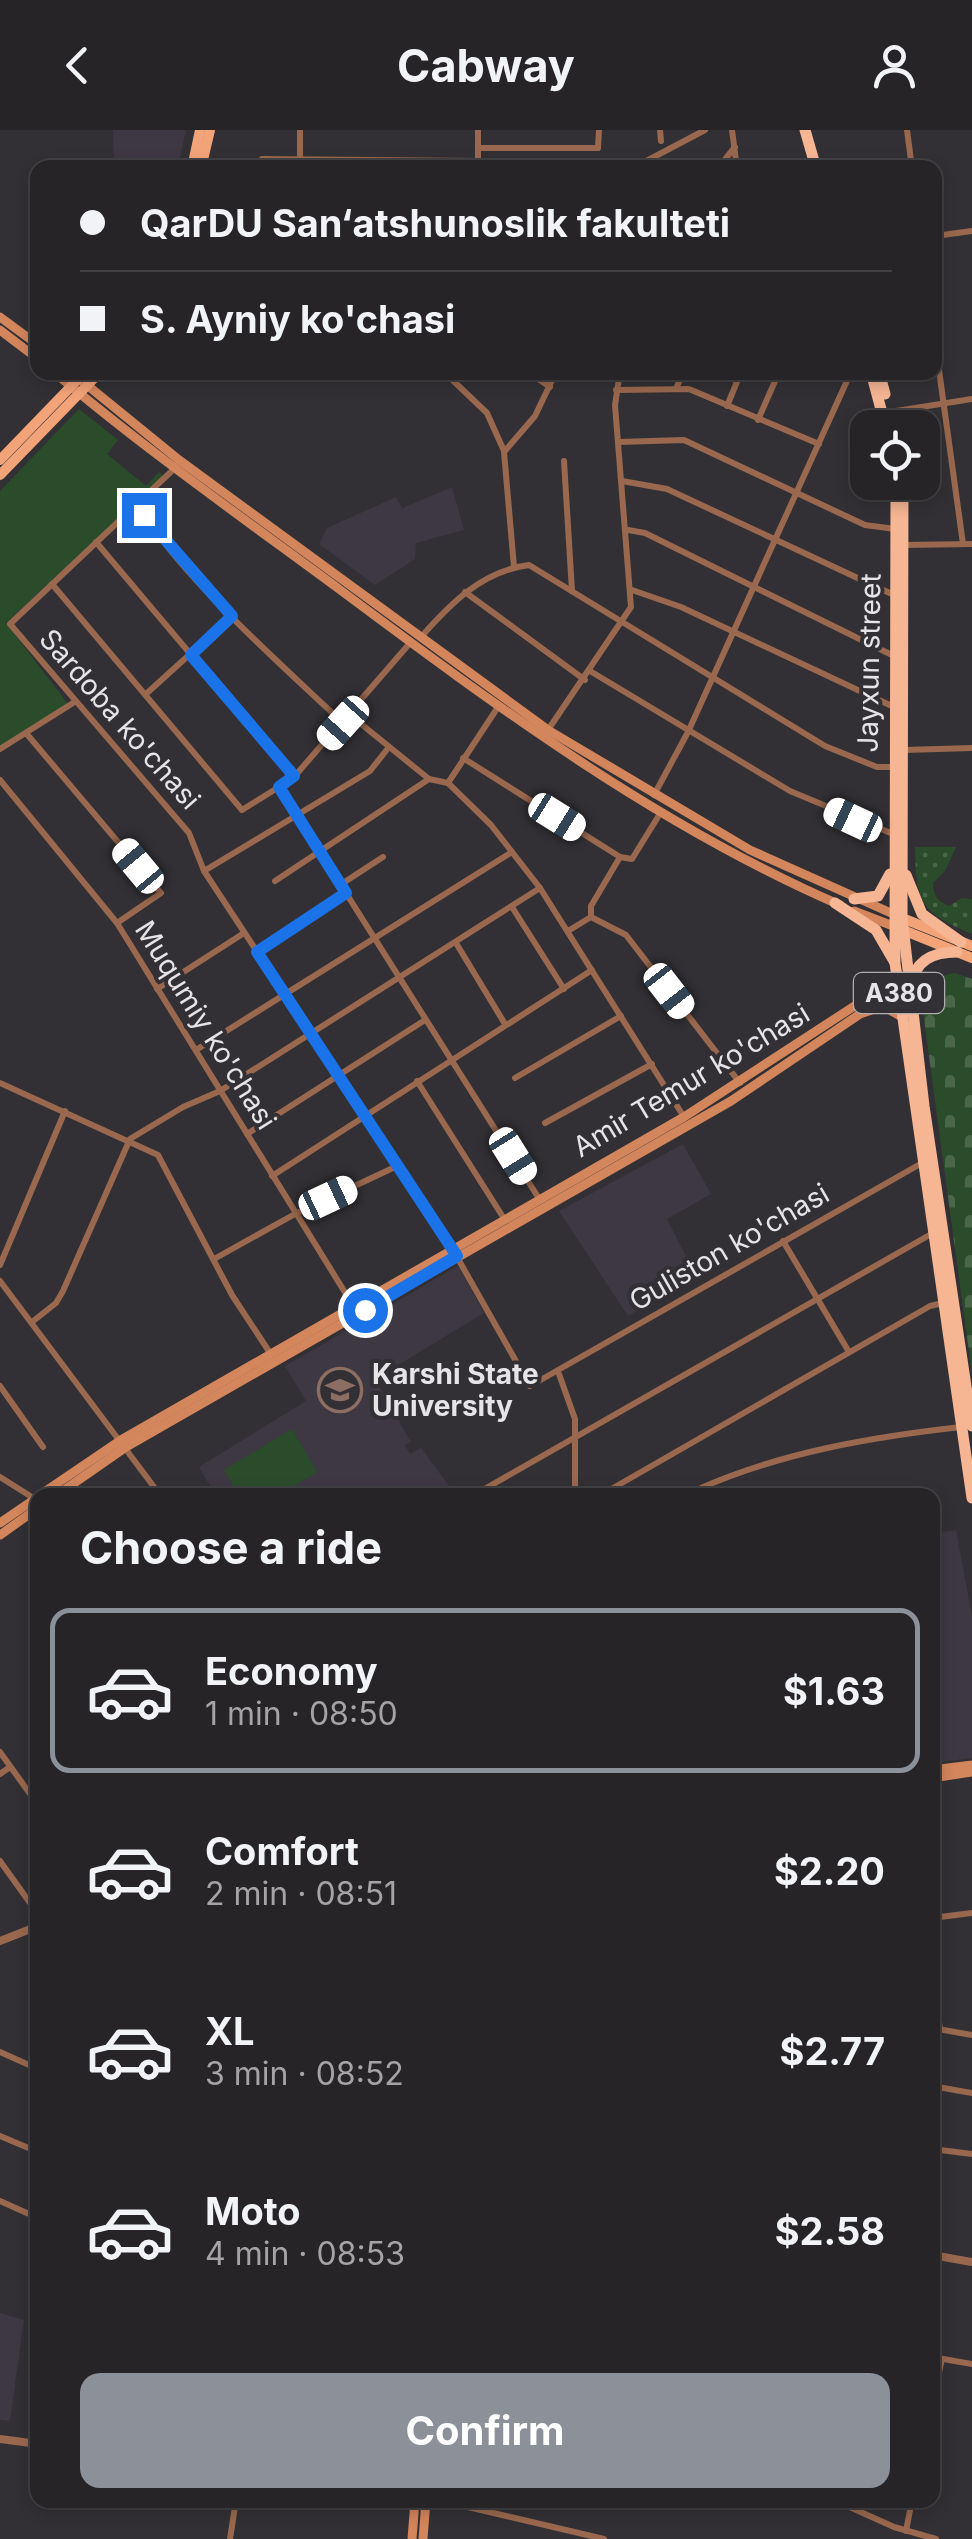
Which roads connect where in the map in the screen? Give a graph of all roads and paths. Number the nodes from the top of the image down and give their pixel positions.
1 (200, 130) edge
2 (210, 130) edge
3 (300, 130) edge
4 (478, 130) edge
5 (599, 130) edge
6 (660, 130) edge
7 (706, 130) edge
8 (732, 130) edge
9 (805, 130) edge
10 (813, 130) edge
11 (907, 130) edge
12 (661, 140) dead end
13 (735, 146) junction
14 (478, 148) junction
15 (262, 159) dead end
16 (194, 160) edge
17 (203, 160) edge
18 (281, 160) edge
19 (300, 160) edge
20 (478, 160) edge
21 (648, 160) edge
22 (724, 160) edge
23 (736, 160) edge
24 (817, 160) edge
25 (819, 160) edge
26 (911, 160) edge
27 (972, 231) edge
28 (942, 235) edge
29 (0, 317) edge
30 (0, 330) edge
31 (30, 338) edge
32 (30, 353) edge
33 (453, 380) edge
34 (540, 380) edge
35 (553, 380) edge
36 (618, 380) edge
37 (680, 380) edge
38 (737, 380) edge
39 (776, 380) edge
40 (847, 380) edge
41 (874, 380) edge
42 (881, 380) edge
43 (940, 380) edge
44 (79, 382) edge
45 (550, 387) junction
46 (676, 389) junction
47 (616, 390) junction
48 (972, 399) edge
49 (943, 402) junction
50 (726, 406) junction
51 (884, 410) edge
52 (889, 410) edge
53 (901, 410) edge
54 (758, 420) junction
55 (618, 442) junction
56 (819, 444) junction
57 (504, 452) junction
58 (0, 460) edge
59 (564, 460) dead end
60 (175, 468) junction
61 (0, 474) edge
62 (622, 481) junction
63 (796, 495) junction
64 (898, 500) edge
65 (901, 500) edge
66 (140, 501) junction
67 (244, 513) junction
68 (895, 529) junction
69 (628, 530) junction
70 (776, 540) junction
71 (96, 542) junction
72 (968, 544) edge
73 (904, 545) junction
74 (514, 567) junction
75 (52, 584) junction
76 (753, 588) junction
77 (632, 590) junction
78 (464, 592) junction
79 (572, 592) junction
80 (895, 596) junction
81 (232, 616) junction
82 (622, 625) junction
83 (731, 632) junction
84 (416, 640) junction
85 (191, 655) junction
86 (894, 656) junction
87 (590, 671) junction
88 (585, 680) junction
89 (712, 680) junction
90 (146, 694) junction
91 (73, 703) junction
92 (498, 706) junction
93 (894, 707) junction
94 (350, 715) junction
95 (523, 718) junction
96 (343, 723) junction
97 (548, 730) junction
98 (688, 732) junction
99 (26, 733) junction
100 (389, 747) junction
101 (0, 748) edge
102 (972, 748) edge
103 (903, 750) junction
104 (463, 758) junction
105 (893, 766) junction
106 (294, 776) junction
107 (429, 779) junction
108 (0, 780) edge
109 (448, 782) junction
110 (279, 787) junction
111 (654, 795) junction
112 (661, 812) junction
113 (296, 815) junction
114 (893, 834) junction
115 (512, 852) junction
116 (320, 854) junction
117 (384, 857) dead end
118 (620, 857) junction
119 (898, 861) junction
120 (204, 870) junction
121 (275, 881) dead end
122 (540, 888) junction
123 (343, 889) junction
124 (854, 899) junction
125 (834, 903) junction
126 (512, 907) junction
127 (591, 917) junction
128 (898, 922) junction
129 (117, 923) junction
130 (568, 931) junction
131 (244, 932) junction
132 (373, 936) junction
133 (456, 943) junction
134 (964, 947) edge
135 (257, 952) junction
136 (972, 958) edge
137 (896, 968) junction
138 (592, 970) junction
139 (398, 978) junction
140 (157, 988) junction
141 (564, 989) junction
142 (282, 994) junction
143 (910, 1000) junction
144 (620, 1016) junction
145 (902, 1017) junction
146 (425, 1020) junction
147 (505, 1024) junction
148 (309, 1036) junction
149 (196, 1050) junction
150 (452, 1059) junction
151 (652, 1064) junction
152 (336, 1076) junction
153 (515, 1078) dead end
154 (417, 1081) junction
155 (0, 1082) edge
156 (740, 1083) junction
157 (220, 1091) junction
158 (65, 1111) junction
159 (362, 1117) junction
160 (684, 1117) junction
161 (545, 1123) dead end
162 (247, 1134) junction
163 (130, 1140) junction
164 (923, 1162) junction
165 (396, 1167) junction
166 (272, 1176) junction
167 (538, 1197) junction
168 (295, 1214) junction
169 (504, 1217) junction
170 (933, 1233) junction
171 (783, 1241) junction
172 (455, 1252) junction
173 (214, 1259) junction
174 (0, 1265) edge
175 (0, 1281) edge
176 (816, 1298) junction
177 (943, 1303) junction
178 (354, 1307) junction
179 (32, 1322) junction
180 (848, 1352) junction
181 (270, 1353) junction
182 (559, 1374) junction
183 (0, 1386) edge
184 (967, 1431) edge
185 (575, 1436) junction
186 (123, 1443) junction
187 (43, 1447) dead end
188 (0, 1477) edge
189 (56, 1488) edge
190 (66, 1488) edge
191 (155, 1488) edge
192 (486, 1488) edge
193 (575, 1488) edge
194 (612, 1488) edge
195 (701, 1488) edge
196 (30, 1495) edge
197 (972, 1498) edge
198 (30, 1505) edge
199 (30, 1507) edge
200 (0, 1523) edge
201 (0, 1535) edge
202 (0, 1752) edge
203 (10, 1767) junction
204 (972, 1768) edge
205 (940, 1770) edge
206 (0, 1774) edge
207 (940, 1776) edge
208 (30, 1794) edge
209 (0, 1861) edge
210 (30, 1903) edge
211 (972, 1913) edge
212 (940, 1917) edge
213 (30, 1929) edge
214 (0, 1942) edge
215 (940, 2030) edge
216 (972, 2035) edge
217 (0, 2052) edge
218 (30, 2065) edge
219 (940, 2087) edge
220 (972, 2093) edge
221 (0, 2136) edge
222 (30, 2149) edge
223 (940, 2150) edge
224 (972, 2154) edge
225 (0, 2201) edge
226 (30, 2214) edge
227 (940, 2256) edge
228 (972, 2262) edge
229 (940, 2359) edge
230 (972, 2364) edge
231 (0, 2439) edge
232 (30, 2443) edge
233 (235, 2508) edge
234 (415, 2508) edge
235 (425, 2508) edge
236 (479, 2508) edge
237 (853, 2508) edge
238 (910, 2508) edge
239 (906, 2531) junction
240 (230, 2539) edge
241 (412, 2539) edge
242 (423, 2539) edge
243 (604, 2539) edge
244 (936, 2539) edge

1 - 16 main road
2 - 17 main road
3 - 19 street
4 - 14 street
5 - 14 street
6 - 12 street
7 - 21 street
8 - 13 street
9 - 24 highway
10 - 25 highway
11 - 26 street
13 - 22 street
13 - 23 street
14 - 20 street
15 - 18 street
27 - 28 street
29 - 31 main road
30 - 32 main road
33 - 57 street
34 - 45 street
35 - 45 street
36 - 47 street
37 - 46 street
38 - 50 street
39 - 54 street
40 - 56 street
41 - 51 highway
42 - 52 highway
43 - 49 street
44 - 58 main road
44 - 60 main road
44 - 61 main road
44 - 67 main road
45 - 57 street
46 - 47 street
46 - 50 street
47 - 55 street
48 - 49 street
49 - 53 street
49 - 72 street
50 - 54 street
54 - 56 street
55 - 62 street
55 - 63 street
56 - 63 street
57 - 74 street
59 - 79 street
60 - 66 street
60 - 67 main road
62 - 69 street
62 - 70 street
63 - 68 street
63 - 70 street
64 - 68 highway, Jayxun street / A380
65 - 73 highway, Jayxun street / A380
66 - 71 street
66 - 81 street
67 - 84 main road
68 - 80 highway, Jayxun street / A380
69 - 76 street
69 - 77 street
70 - 76 street
70 - 80 street
71 - 75 street
71 - 85 street
72 - 73 street
73 - 103 highway, Jayxun street / A380
74 - 78 street
74 - 79 street
75 - 90 street
75 - 91 street, Sardoba ko'chasi
76 - 83 street
76 - 86 street
77 - 82 street
77 - 83 street
78 - 84 street
78 - 88 street
79 - 82 street
80 - 86 highway, Jayxun street / A380
81 - 85 street
81 - 96 street
82 - 87 street
82 - 89 street
83 - 89 street
83 - 93 street
84 - 92 main road
84 - 94 street
84 - 95 main road
85 - 90 street
85 - 106 street
86 - 93 highway, Jayxun street / A380
87 - 88 street
87 - 98 street
88 - 97 street
89 - 98 street
89 - 105 street
90 - 110 street
91 - 99 street
91 - 120 street, Sardoba ko'chasi
92 - 95 main road
92 - 104 street
93 - 105 highway, Jayxun street / A380
94 - 96 street
94 - 100 street
95 - 97 main road
95 - 112 main road
96 - 106 street
97 - 111 main road
98 - 111 street
98 - 114 street
99 - 101 street
99 - 129 street
100 - 107 street
100 - 113 street
102 - 103 street
103 - 119 highway, Jayxun street / A380
104 - 109 street
104 - 118 street
105 - 114 highway, Jayxun street / A380
106 - 110 street
107 - 109 street
107 - 116 street
108 - 129 street, Muqumiy ko'chasi
109 - 115 street
110 - 113 street
111 - 124 main road
112 - 118 street
112 - 125 main road
113 - 116 street
113 - 120 street
114 - 119 highway, Jayxun street / A380
115 - 122 street
115 - 132 street
116 - 121 street
116 - 123 street
117 - 123 street
118 - 127 street
119 - 124 highway
119 - 128 highway, Jayxun street / A380
119 - 134 highway
120 - 131 street, Sardoba ko'chasi
122 - 126 street
122 - 130 street
123 - 132 street
123 - 135 street
124 - 128 main road
125 - 128 main road
125 - 137 highway
126 - 133 street
126 - 141 street
127 - 130 street
127 - 156 street
128 - 134 main road
128 - 137 highway, Jayxun street / A380
128 - 143 highway, Jayxun street / A380
129 - 140 street, Muqumiy ko'chasi
130 - 138 street
131 - 135 street, Sardoba ko'chasi
131 - 140 street
132 - 139 street
132 - 142 street
133 - 139 street
133 - 147 street
134 - 136 main road
134 - 143 highway
135 - 142 street, Sardoba ko'chasi
137 - 145 highway, Jayxun street / A380
137 - 156 main road, Amir Temur ko'chasi
138 - 141 street
138 - 144 street
139 - 146 street
139 - 148 street
140 - 149 street, Muqumiy ko'chasi
141 - 147 street
142 - 148 street, Sardoba ko'chasi
142 - 149 street
143 - 184 highway, Jayxun street / A380
144 - 151 street
144 - 153 street
145 - 164 highway, Jayxun street / A380
145 - 172 main road, Amir Temur ko'chasi
146 - 150 street
146 - 152 street
147 - 150 street
148 - 152 street, Sardoba ko'chasi
148 - 157 street
149 - 157 street, Muqumiy ko'chasi
150 - 154 street
150 - 167 street
151 - 160 street
151 - 161 street
152 - 159 street, Sardoba ko'chasi
152 - 162 street
154 - 159 street
154 - 169 street
155 - 158 street
156 - 160 main road, Amir Temur ko'chasi
157 - 162 street, Muqumiy ko'chasi
157 - 163 street
158 - 163 street
158 - 174 street
159 - 165 street, Sardoba ko'chasi
159 - 166 street
160 - 167 main road, Amir Temur ko'chasi
162 - 166 street, Muqumiy ko'chasi
163 - 173 street
163 - 179 street
164 - 170 highway, Jayxun street / A380
164 - 171 street, Guliston ko'chasi
165 - 168 street
165 - 172 street, Sardoba ko'chasi
166 - 168 street, Muqumiy ko'chasi
167 - 169 main road, Amir Temur ko'chasi
168 - 173 street
168 - 178 street, Muqumiy ko'chasi
169 - 172 main road, Amir Temur ko'chasi
170 - 176 street
170 - 177 highway, Jayxun street / A380
171 - 176 street
171 - 182 street, Guliston ko'chasi
172 - 178 main road, Amir Temur ko'chasi
172 - 182 street, Sardoba ko'chasi
172 - 186 main road, Amir Temur ko'chasi
173 - 181 street
175 - 179 street
176 - 180 street
176 - 185 street
177 - 180 street
177 - 184 highway, Jayxun street / A380
178 - 181 main road, Amir Temur ko'chasi
179 - 186 street
180 - 194 street
181 - 186 main road, Amir Temur ko'chasi
182 - 185 street
183 - 187 street
184 - 195 street
184 - 197 highway, Jayxun street / A380
185 - 192 street
185 - 193 street
186 - 189 main road, Amir Temur ko'chasi
186 - 190 main road, Amir Temur ko'chasi
186 - 191 street
188 - 196 street
198 - 200 main road, Amir Temur ko'chasi
199 - 201 main road, Amir Temur ko'chasi
202 - 203 street
203 - 206 street
203 - 208 street
204 - 205 main road
204 - 207 main road
209 - 210 street
211 - 212 street
213 - 214 street
215 - 216 street
217 - 218 street
219 - 220 street
221 - 222 street
223 - 224 street
225 - 226 street
227 - 228 street
229 - 230 street
231 - 232 street
233 - 240 street
234 - 241 main road
235 - 242 main road
236 - 243 street
237 - 239 street
238 - 239 street
239 - 244 street

